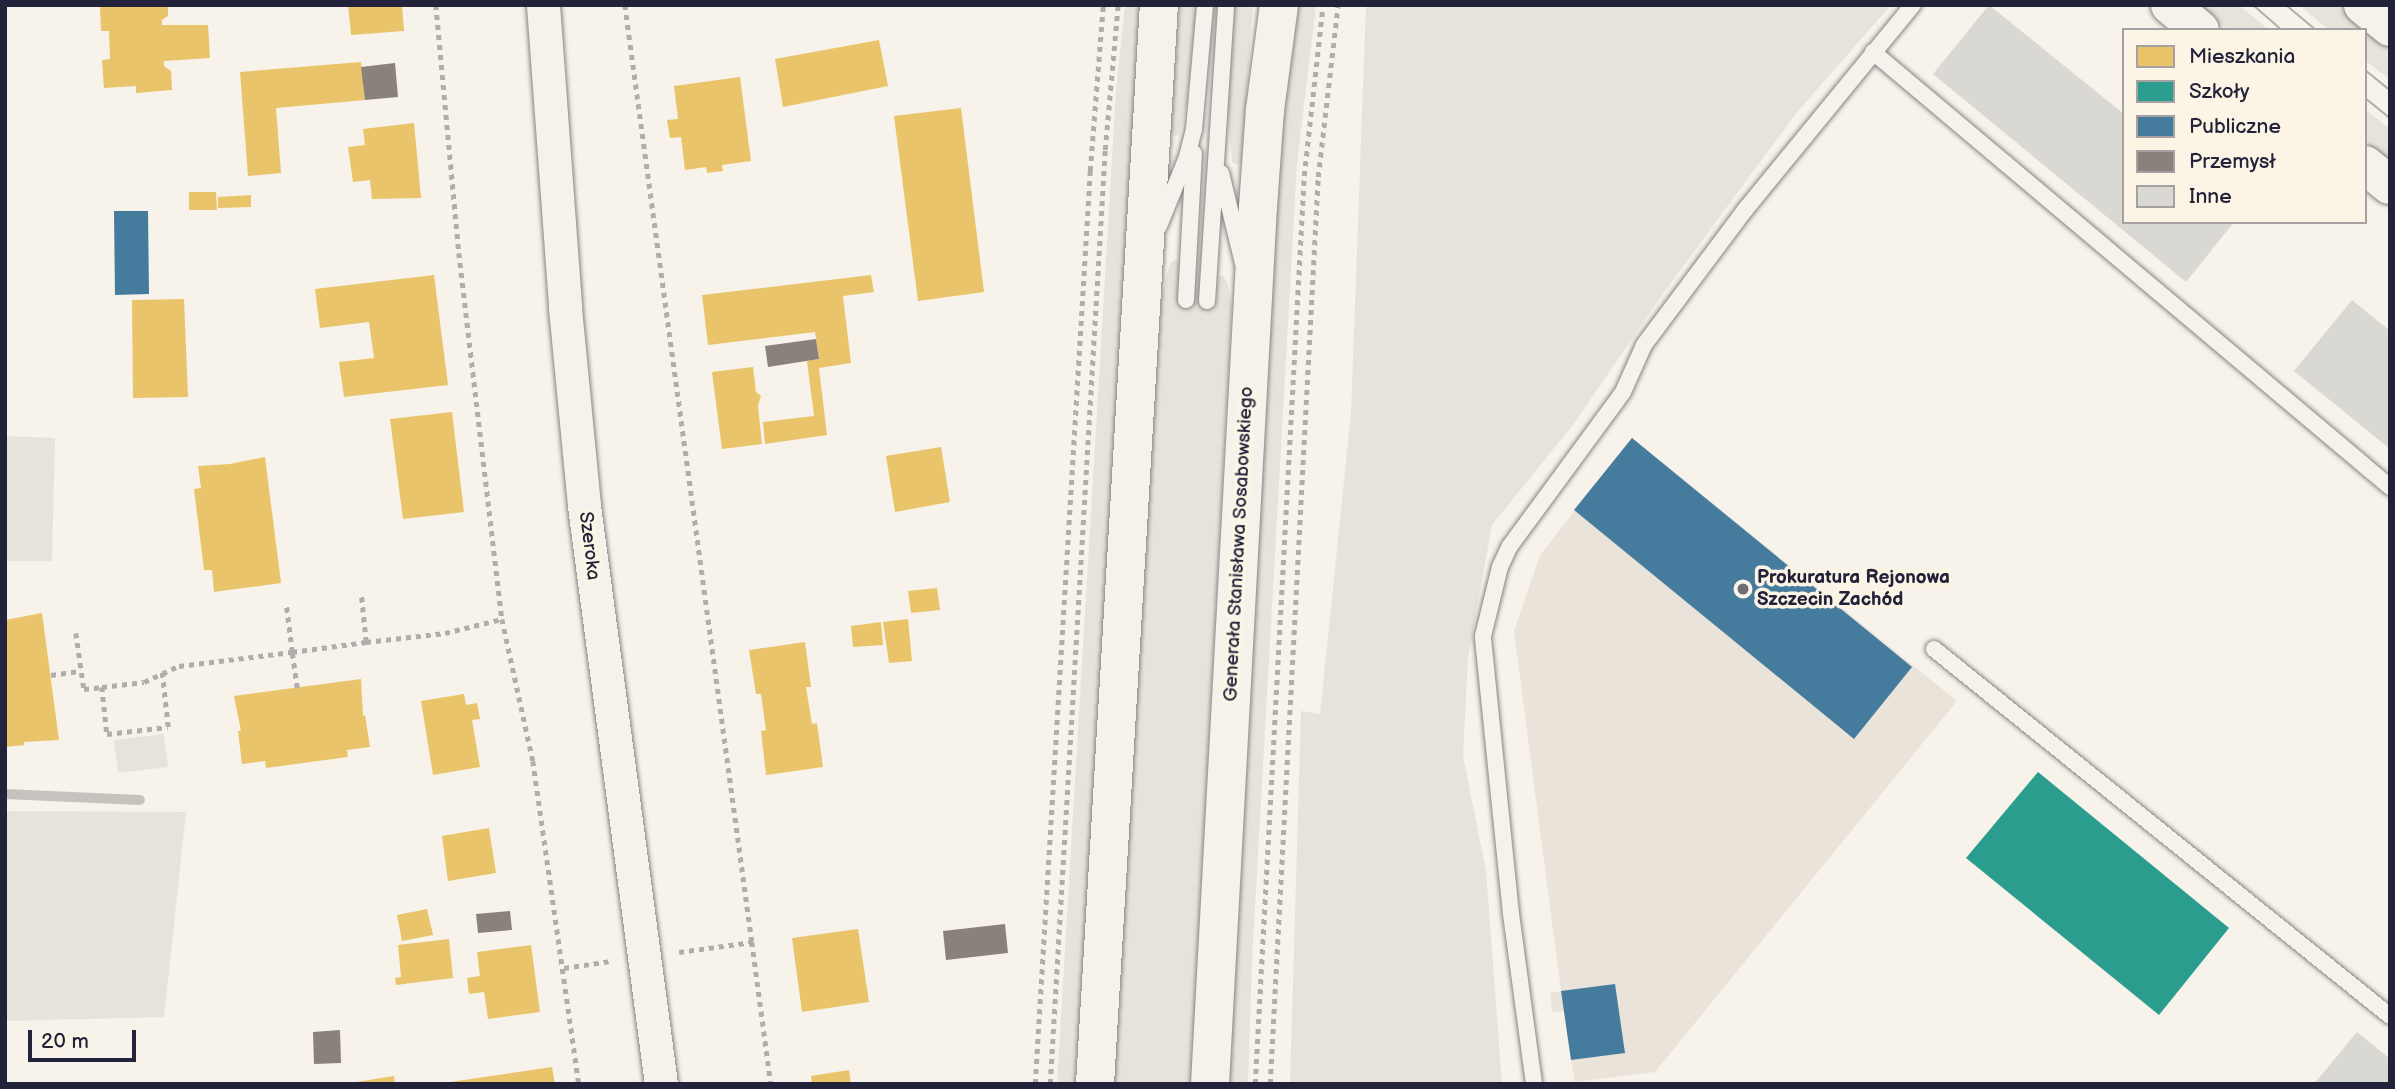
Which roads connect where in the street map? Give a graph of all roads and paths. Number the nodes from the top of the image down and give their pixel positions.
1 (436, 5) edge
2 (543, 5) edge
3 (625, 5) edge
4 (1103, 5) edge
5 (1118, 5) edge
6 (1159, 5) edge
7 (1205, 5) edge
8 (1226, 5) edge
9 (1279, 5) edge
10 (1323, 5) edge
11 (1338, 5) edge
12 (1913, 5) edge
13 (2170, 5) edge
14 (2363, 5) edge
15 (2390, 27) edge
16 (2198, 28) edge
17 (1873, 52) junction
18 (1198, 91) junction
19 (1218, 104) junction
20 (2367, 167) edge
21 (2390, 185) edge
22 (1186, 300) dead end
23 (1207, 301) dead end
24 (1141, 310) junction
25 (1251, 328) junction
26 (2390, 487) edge
27 (361, 594) dead end
28 (286, 604) dead end
29 (502, 619) junction
30 (76, 633) dead end
31 (366, 642) junction
32 (1934, 649) dead end
33 (292, 652) junction
34 (81, 671) junction
35 (162, 672) junction
36 (51, 675) dead end
37 (102, 687) junction
38 (297, 688) dead end
39 (752, 942) junction
40 (643, 957) junction
41 (564, 968) junction
42 (2390, 1016) edge
43 (579, 1084) edge
44 (661, 1084) edge
45 (771, 1084) edge
46 (1035, 1084) edge
47 (1050, 1084) edge
48 (1095, 1084) edge
49 (1210, 1084) edge
50 (1255, 1084) edge
51 (1269, 1084) edge
52 (1534, 1084) edge

1 - 29 path
2 - 40 street, Szeroka
3 - 39 path
4 - 46 path
5 - 47 path
6 - 24 main road
7 - 18 lane
8 - 19 lane
9 - 25 main road, Generała Stanisława Sosabowskiego
10 - 50 path
11 - 51 path
12 - 17 lane
13 - 16 main road
14 - 15 main road
17 - 26 lane
17 - 52 lane
18 - 22 lane
18 - 24 lane
19 - 23 lane
19 - 25 lane
20 - 21 main road
24 - 48 main road
25 - 49 main road, Generała Stanisława Sosabowskiego
27 - 31 path
28 - 33 path
29 - 31 path
29 - 41 path
30 - 34 path
31 - 33 path
32 - 42 lane
33 - 35 path
33 - 38 path
34 - 36 path
34 - 37 path
35 - 37 path
35 - 37 path
39 - 40 path
39 - 45 path
40 - 41 path
40 - 44 street, Szeroka
41 - 43 path

